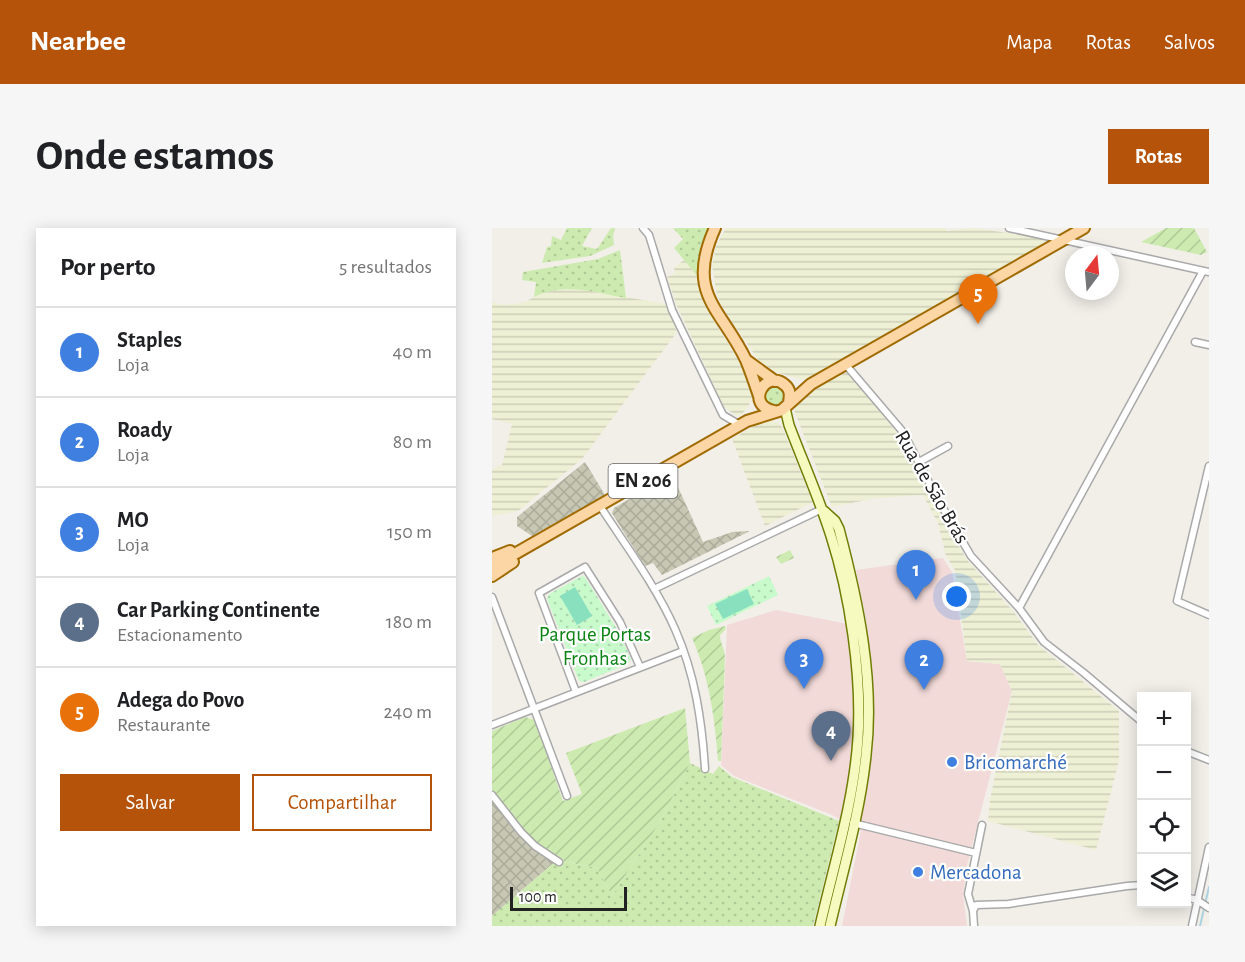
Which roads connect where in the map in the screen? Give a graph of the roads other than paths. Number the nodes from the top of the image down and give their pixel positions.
1 (642, 228) edge
2 (715, 228) edge
3 (1009, 228) edge
4 (1084, 228) edge
5 (1064, 239) junction
6 (1206, 272) edge
7 (1195, 342) dead end
8 (1209, 345) edge
9 (746, 360) junction
10 (846, 365) junction
11 (778, 381) junction
12 (812, 384) junction
13 (760, 399) junction
14 (781, 408) junction
15 (744, 423) junction
16 (948, 446) dead end
17 (919, 462) junction
18 (1209, 466) edge
19 (600, 506) junction
20 (822, 509) junction
21 (539, 541) junction
22 (492, 558) edge
23 (492, 567) edge
24 (492, 576) edge
25 (654, 589) junction
26 (492, 597) edge
27 (1019, 608) junction
28 (1209, 615) edge
29 (684, 651) junction
30 (640, 667) junction
31 (576, 692) junction
32 (534, 708) junction
33 (1137, 718) edge
34 (492, 725) edge
35 (1191, 753) edge
36 (1209, 759) edge
37 (705, 769) dead end
38 (492, 795) edge
39 (567, 796) dead end
40 (853, 823) junction
41 (982, 825) dead end
42 (1209, 847) edge
43 (976, 853) junction
44 (559, 862) dead end
45 (1137, 885) edge
46 (1191, 898) edge
47 (1197, 900) junction
48 (1209, 908) edge
49 (973, 911) junction
50 (820, 926) edge
51 (830, 926) edge
52 (974, 926) edge
53 (1192, 926) edge

1 - 15 street
2 - 9 main road
3 - 5 street
4 - 5 main road, EN 206
5 - 6 street
5 - 10 main road, EN 206
6 - 27 street
7 - 8 street
9 - 11 main road
9 - 13 main road
10 - 12 main road, EN 206
10 - 17 street, Rua de São Brás
11 - 12 main road
11 - 13 main road, EN 206
11 - 14 main road
12 - 14 main road, EN 206
13 - 14 main road
13 - 15 main road, EN 206
14 - 15 main road, EN 206
14 - 20 main road
15 - 19 main road, EN 206
16 - 17 street
17 - 27 street, Rua de São Brás
18 - 28 street
19 - 21 main road, EN 206
19 - 25 street
20 - 25 street
20 - 40 main road
20 - 50 main road
21 - 22 main road
21 - 23 main road, EN 206
21 - 24 main road
25 - 29 street
26 - 32 street
27 - 33 street, Rua de São Brás
29 - 30 street
29 - 37 street
30 - 31 street
30 - 31 street
31 - 32 street
32 - 34 street
32 - 39 street
35 - 36 street
38 - 44 street
40 - 43 street
40 - 51 main road
41 - 43 street
42 - 47 street
43 - 49 street
45 - 49 street
46 - 47 street
47 - 48 street
47 - 53 street
49 - 52 street

